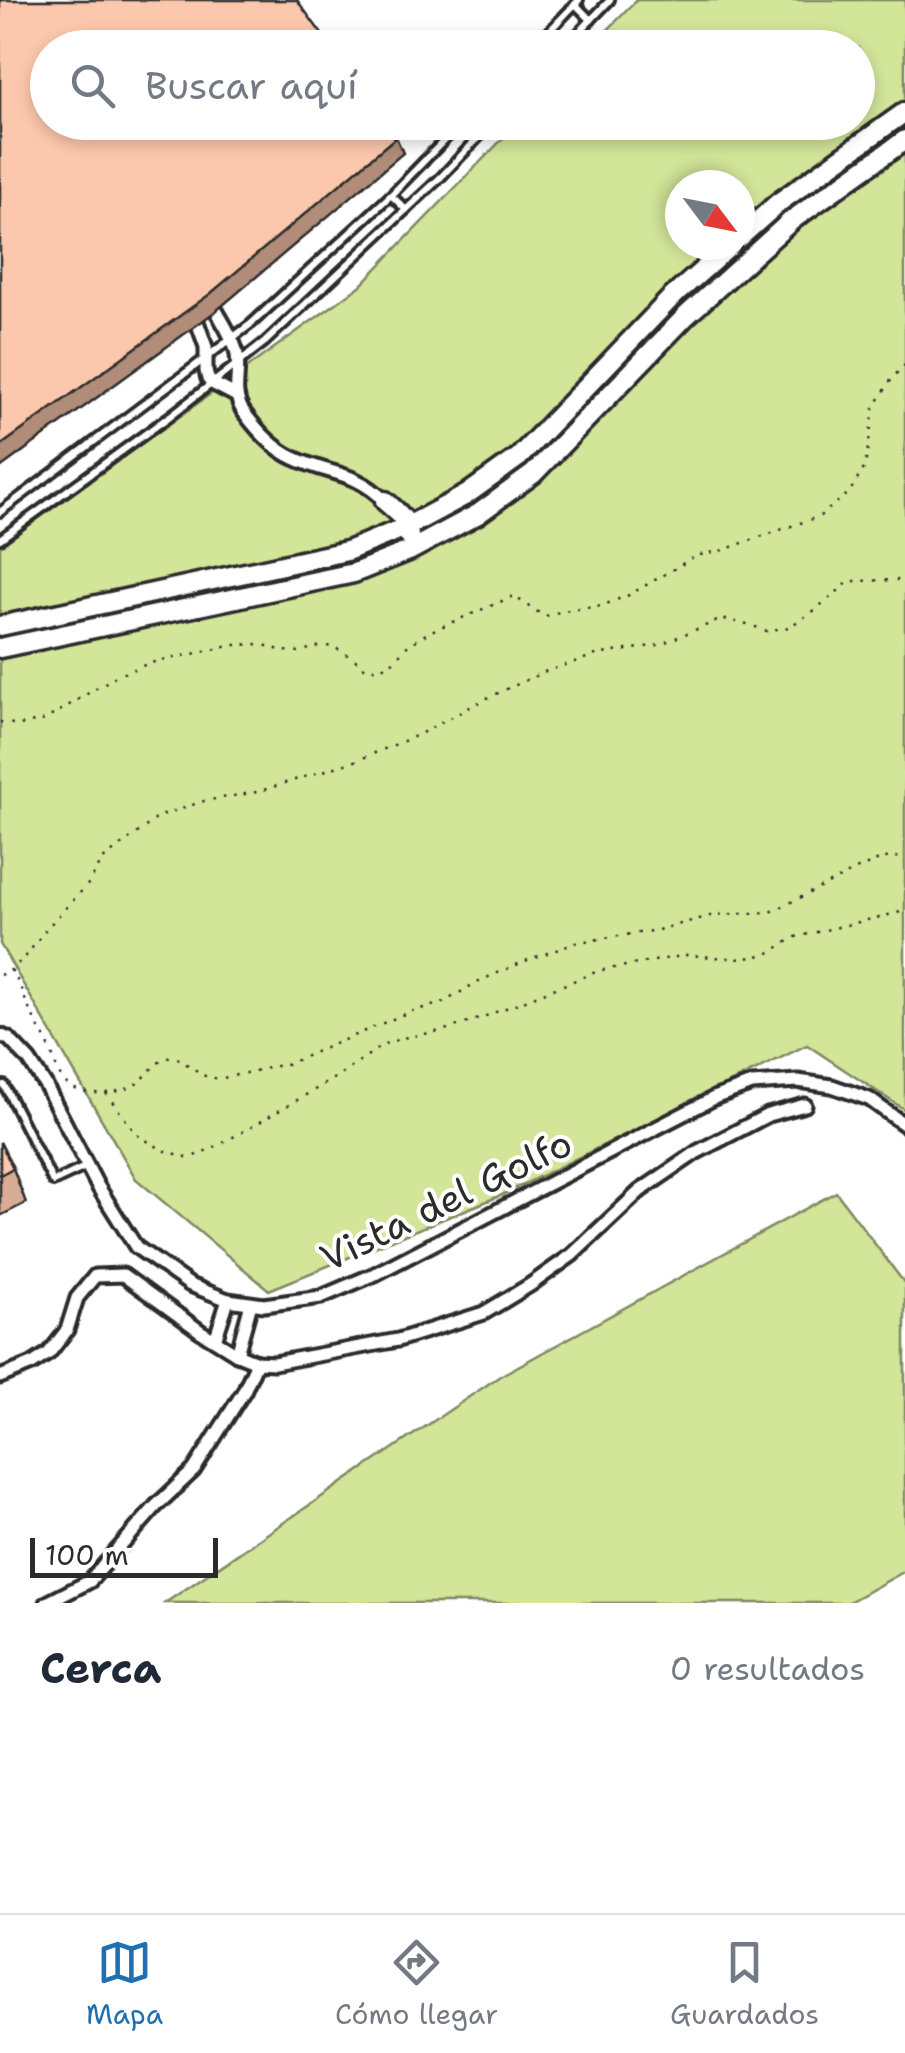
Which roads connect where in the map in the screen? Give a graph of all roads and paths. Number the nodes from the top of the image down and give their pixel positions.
1 (610, 0) edge
2 (576, 2) edge
3 (591, 20) junction
4 (550, 30) edge
5 (581, 30) edge
6 (905, 112) edge
7 (875, 133) edge
8 (444, 140) edge
9 (475, 140) edge
10 (866, 140) edge
11 (905, 140) edge
12 (390, 195) junction
13 (406, 210) junction
14 (755, 223) edge
15 (714, 260) edge
16 (204, 289) edge
17 (191, 294) edge
18 (216, 311) junction
19 (198, 323) junction
20 (232, 338) junction
21 (206, 358) junction
22 (238, 363) junction
23 (905, 366) edge
24 (212, 384) junction
25 (235, 395) junction
26 (385, 502) junction
27 (0, 512) edge
28 (408, 526) junction
29 (390, 535) junction
30 (0, 539) edge
31 (409, 551) junction
32 (905, 580) edge
33 (0, 626) edge
34 (0, 648) edge
35 (0, 722) edge
36 (905, 858) edge
37 (905, 912) edge
38 (11, 970) junction
39 (0, 975) edge
40 (0, 1034) edge
41 (4, 1085) dead end
42 (106, 1092) junction
43 (805, 1105) dead end
44 (905, 1125) edge
45 (87, 1166) junction
46 (228, 1300) junction
47 (251, 1304) junction
48 (215, 1340) junction
49 (236, 1354) junction
50 (257, 1362) junction
51 (0, 1377) edge
52 (47, 1603) edge

1 - 3 lane
2 - 3 lane
2 - 4 lane
3 - 5 lane
6 - 7 main road
8 - 12 lane
9 - 13 lane
10 - 14 main road
11 - 31 main road
12 - 13 lane
12 - 20 lane
13 - 22 lane
15 - 28 main road
16 - 18 street
17 - 19 street
18 - 19 street
18 - 20 street
19 - 21 street
20 - 21 lane
20 - 22 street
21 - 24 street
21 - 27 lane
22 - 24 lane
22 - 25 street
23 - 35 path
24 - 25 street
24 - 30 lane
25 - 26 street
26 - 28 main road
26 - 29 main road
28 - 29 main road
28 - 31 main road
29 - 31 main road
29 - 33 main road
31 - 34 main road
32 - 38 path
36 - 42 path
37 - 42 path
38 - 39 path
38 - 42 path
40 - 45 street, Vista del Golfo
41 - 45 lane
43 - 50 street
44 - 47 street, Vista del Golfo
45 - 46 street, Vista del Golfo
46 - 47 street, Vista del Golfo
46 - 48 street
47 - 49 street
48 - 49 street
48 - 51 street
49 - 50 street
50 - 52 street

